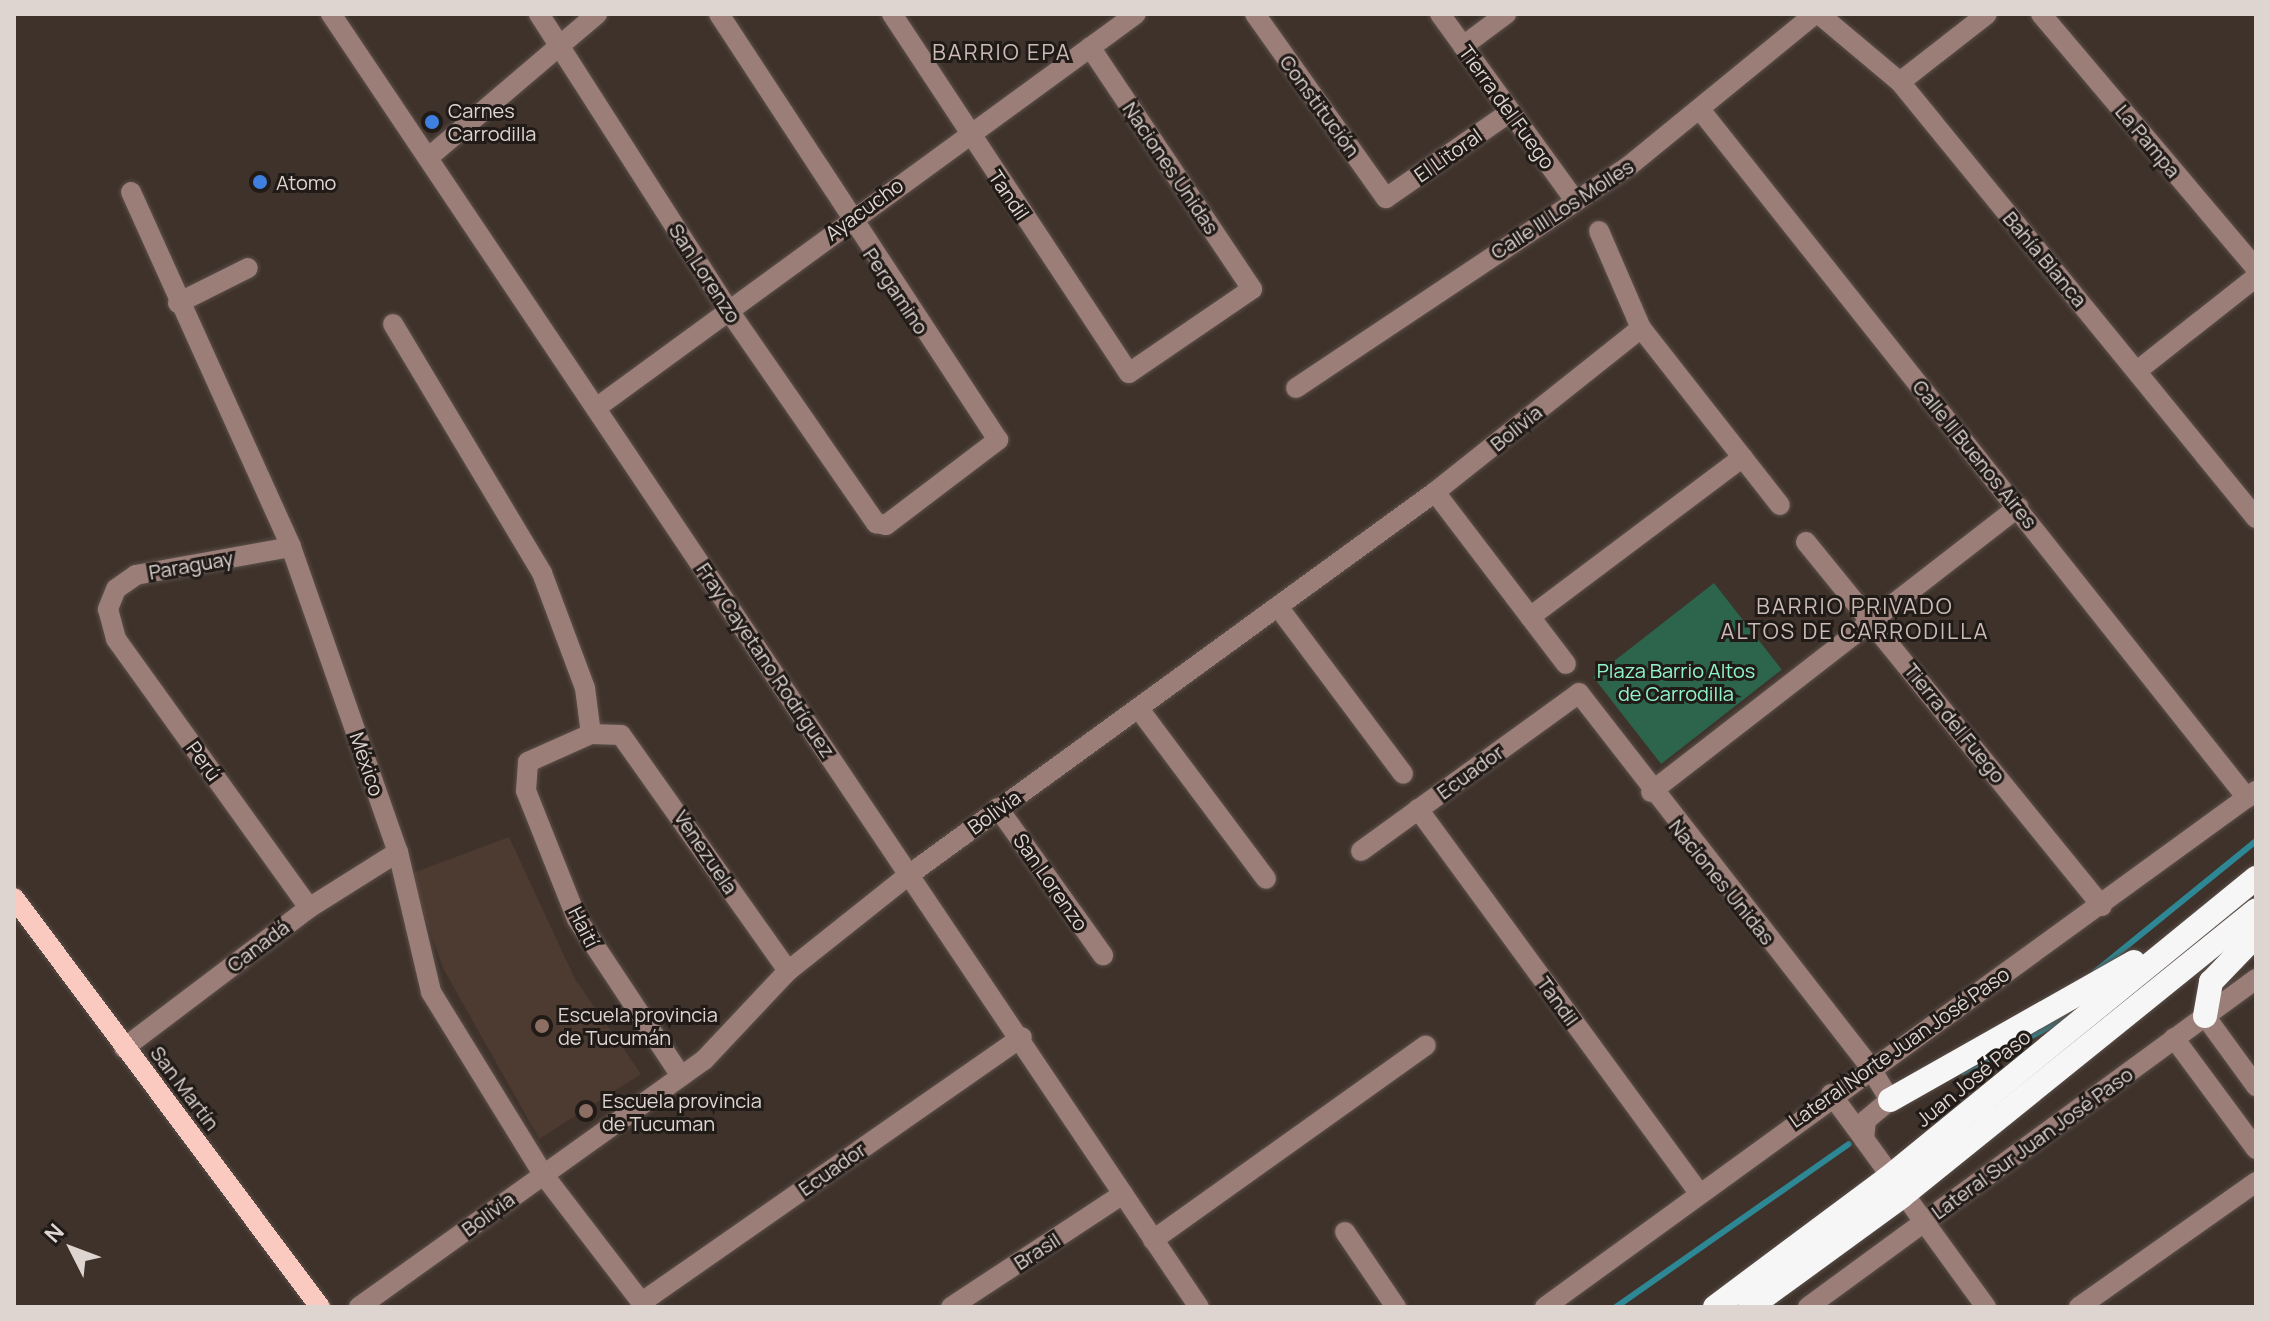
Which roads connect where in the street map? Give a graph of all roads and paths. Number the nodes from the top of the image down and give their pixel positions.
1 (331, 14) edge
2 (539, 14) edge
3 (597, 14) edge
4 (719, 14) edge
5 (892, 14) edge
6 (1136, 14) edge
7 (1255, 14) edge
8 (1440, 14) edge
9 (1506, 14) edge
10 (1817, 14) edge
11 (1987, 14) edge
12 (2041, 14) edge
13 (561, 46) junction
14 (1463, 46) junction
15 (1090, 47) junction
16 (1900, 82) junction
17 (1510, 112) junction
18 (1702, 112) junction
19 (969, 135) junction
20 (429, 157) junction
21 (131, 192) dead end
22 (1386, 198) joint
23 (1574, 199) junction
24 (848, 221) junction
25 (1599, 231) dead end
26 (248, 268) dead end
27 (2256, 268) edge
28 (2256, 277) edge
29 (178, 303) junction
30 (727, 308) junction
31 (393, 324) dead end
32 (1641, 328) junction
33 (2137, 371) junction
34 (1129, 373) joint
35 (1296, 388) dead end
36 (596, 408) junction
37 (1743, 457) junction
38 (1435, 492) junction
39 (1780, 505) dead end
40 (2018, 507) junction
41 (2256, 518) edge
42 (880, 525) joint
43 (1806, 542) dead end
44 (291, 547) junction
45 (1279, 608) junction
46 (108, 609) joint
47 (1530, 617) junction
48 (1872, 620) junction
49 (1566, 664) dead end
50 (1579, 693) joint
51 (1139, 709) junction
52 (591, 734) junction
53 (1403, 774) dead end
54 (1651, 792) junction
55 (2252, 794) edge
56 (998, 808) junction
57 (1418, 809) junction
58 (1361, 851) dead end
59 (398, 852) junction
60 (910, 874) junction
61 (2256, 878) edge
62 (1266, 879) dead end
63 (14, 898) edge
64 (2230, 900) junction
65 (2102, 906) junction
66 (309, 908) junction
67 (2256, 910) edge
68 (2256, 935) edge
69 (1103, 955) dead end
70 (788, 971) junction
71 (2256, 979) edge
72 (2205, 1016) junction
73 (1022, 1037) junction
74 (2174, 1038) junction
75 (1426, 1045) dead end
76 (124, 1048) junction
77 (1870, 1067) junction
78 (681, 1076) junction
79 (2256, 1086) edge
80 (1831, 1094) junction
81 (1890, 1100) junction
82 (1864, 1139) junction
83 (2256, 1149) edge
84 (543, 1174) junction
85 (2256, 1182) edge
86 (1895, 1187) junction
87 (1699, 1193) junction
88 (1123, 1194) junction
89 (1922, 1223) junction
90 (1345, 1232) dead end
91 (1153, 1240) junction
92 (644, 1304) edge
93 (320, 1307) edge
94 (359, 1307) edge
95 (951, 1307) edge
96 (1199, 1307) edge
97 (1396, 1307) edge
98 (1545, 1307) edge
99 (1715, 1307) edge
100 (1750, 1307) edge
101 (1808, 1307) edge
102 (1986, 1307) edge
103 (2079, 1307) edge

1 - 20 street, Fray Cayetano Rodríguez
2 - 13 street, San Lorenzo
3 - 13 street
4 - 24 street, Pergamino
5 - 19 street, Tandil
6 - 15 street, Ayacucho
7 - 22 street, Constitución
8 - 14 street, Tierra del Fuego
9 - 14 street
10 - 16 street, Bahía Blanca
10 - 18 street, Calle III Los Molles
11 - 16 street
12 - 27 street, La Pampa
13 - 20 street
13 - 30 street, San Lorenzo
14 - 17 street, Tierra del Fuego
15 - 19 street, Ayacucho
15 - 34 street, Naciones Unidas
16 - 33 street, Bahía Blanca
17 - 22 street, El Litoral
17 - 23 street, Tierra del Fuego
18 - 23 street, Calle III Los Molles
18 - 40 street, Calle II Buenos Aires
19 - 24 street, Ayacucho
19 - 34 street, Tandil
20 - 36 street, Fray Cayetano Rodríguez
21 - 29 street, México
23 - 35 street, Calle III Los Molles
24 - 30 street, Ayacucho
24 - 42 street, Pergamino
25 - 32 street
26 - 29 street
28 - 33 street
29 - 44 street, México
30 - 36 street, Ayacucho
30 - 42 street, San Lorenzo
31 - 52 street
32 - 37 street
32 - 38 street, Bolivia
33 - 41 street, Bahía Blanca
36 - 60 street, Fray Cayetano Rodríguez
37 - 39 street
37 - 47 street
38 - 45 street, Bolivia
38 - 47 street
40 - 48 street
40 - 55 street, Calle II Buenos Aires
43 - 48 street, Tierra del Fuego
44 - 46 street, Paraguay
44 - 59 street, México
45 - 51 street, Bolivia
45 - 53 street
46 - 66 street, Perú
47 - 49 street
48 - 54 street
48 - 65 street, Tierra del Fuego
50 - 54 street, Naciones Unidas
50 - 57 street, Ecuador
51 - 56 street, Bolivia
51 - 62 street
52 - 70 street, Venezuela
52 - 78 street, Haití
54 - 77 street, Naciones Unidas
55 - 65 street, Lateral Norte Juan José Paso
56 - 60 street, Bolivia
56 - 69 street, San Lorenzo
57 - 58 street, Ecuador
57 - 87 street, Tandil
59 - 66 street, Canadá
59 - 84 street, México
60 - 70 street, Bolivia
60 - 73 street, Fray Cayetano Rodríguez
61 - 64 highway, Juan José Paso
63 - 76 main road, San Martín
64 - 81 highway
64 - 86 highway, Juan José Paso
65 - 77 street, Lateral Norte Juan José Paso
66 - 76 street, Canadá
67 - 86 highway, Juan José Paso
68 - 72 highway
70 - 78 street, Bolivia
71 - 72 street, Lateral Sur Juan José Paso
72 - 74 street, Lateral Sur Juan José Paso
72 - 79 street
73 - 88 street, Fray Cayetano Rodríguez
73 - 92 street, Ecuador
74 - 83 street
74 - 89 street, Lateral Sur Juan José Paso
75 - 91 street
76 - 93 main road, San Martín
77 - 80 street, Lateral Norte Juan José Paso
77 - 81 street, Naciones Unidas
78 - 84 street, Bolivia
80 - 82 street
80 - 87 street, Lateral Norte Juan José Paso
81 - 82 street
82 - 86 street
84 - 92 street, México
84 - 94 street, Bolivia
85 - 103 street
86 - 89 street
86 - 99 highway, Juan José Paso
86 - 100 highway, Juan José Paso
87 - 98 street, Lateral Norte Juan José Paso
88 - 91 street, Fray Cayetano Rodríguez
88 - 95 street, Brasil
89 - 101 street, Lateral Sur Juan José Paso
89 - 102 street
90 - 97 street
91 - 96 street, Fray Cayetano Rodríguez

